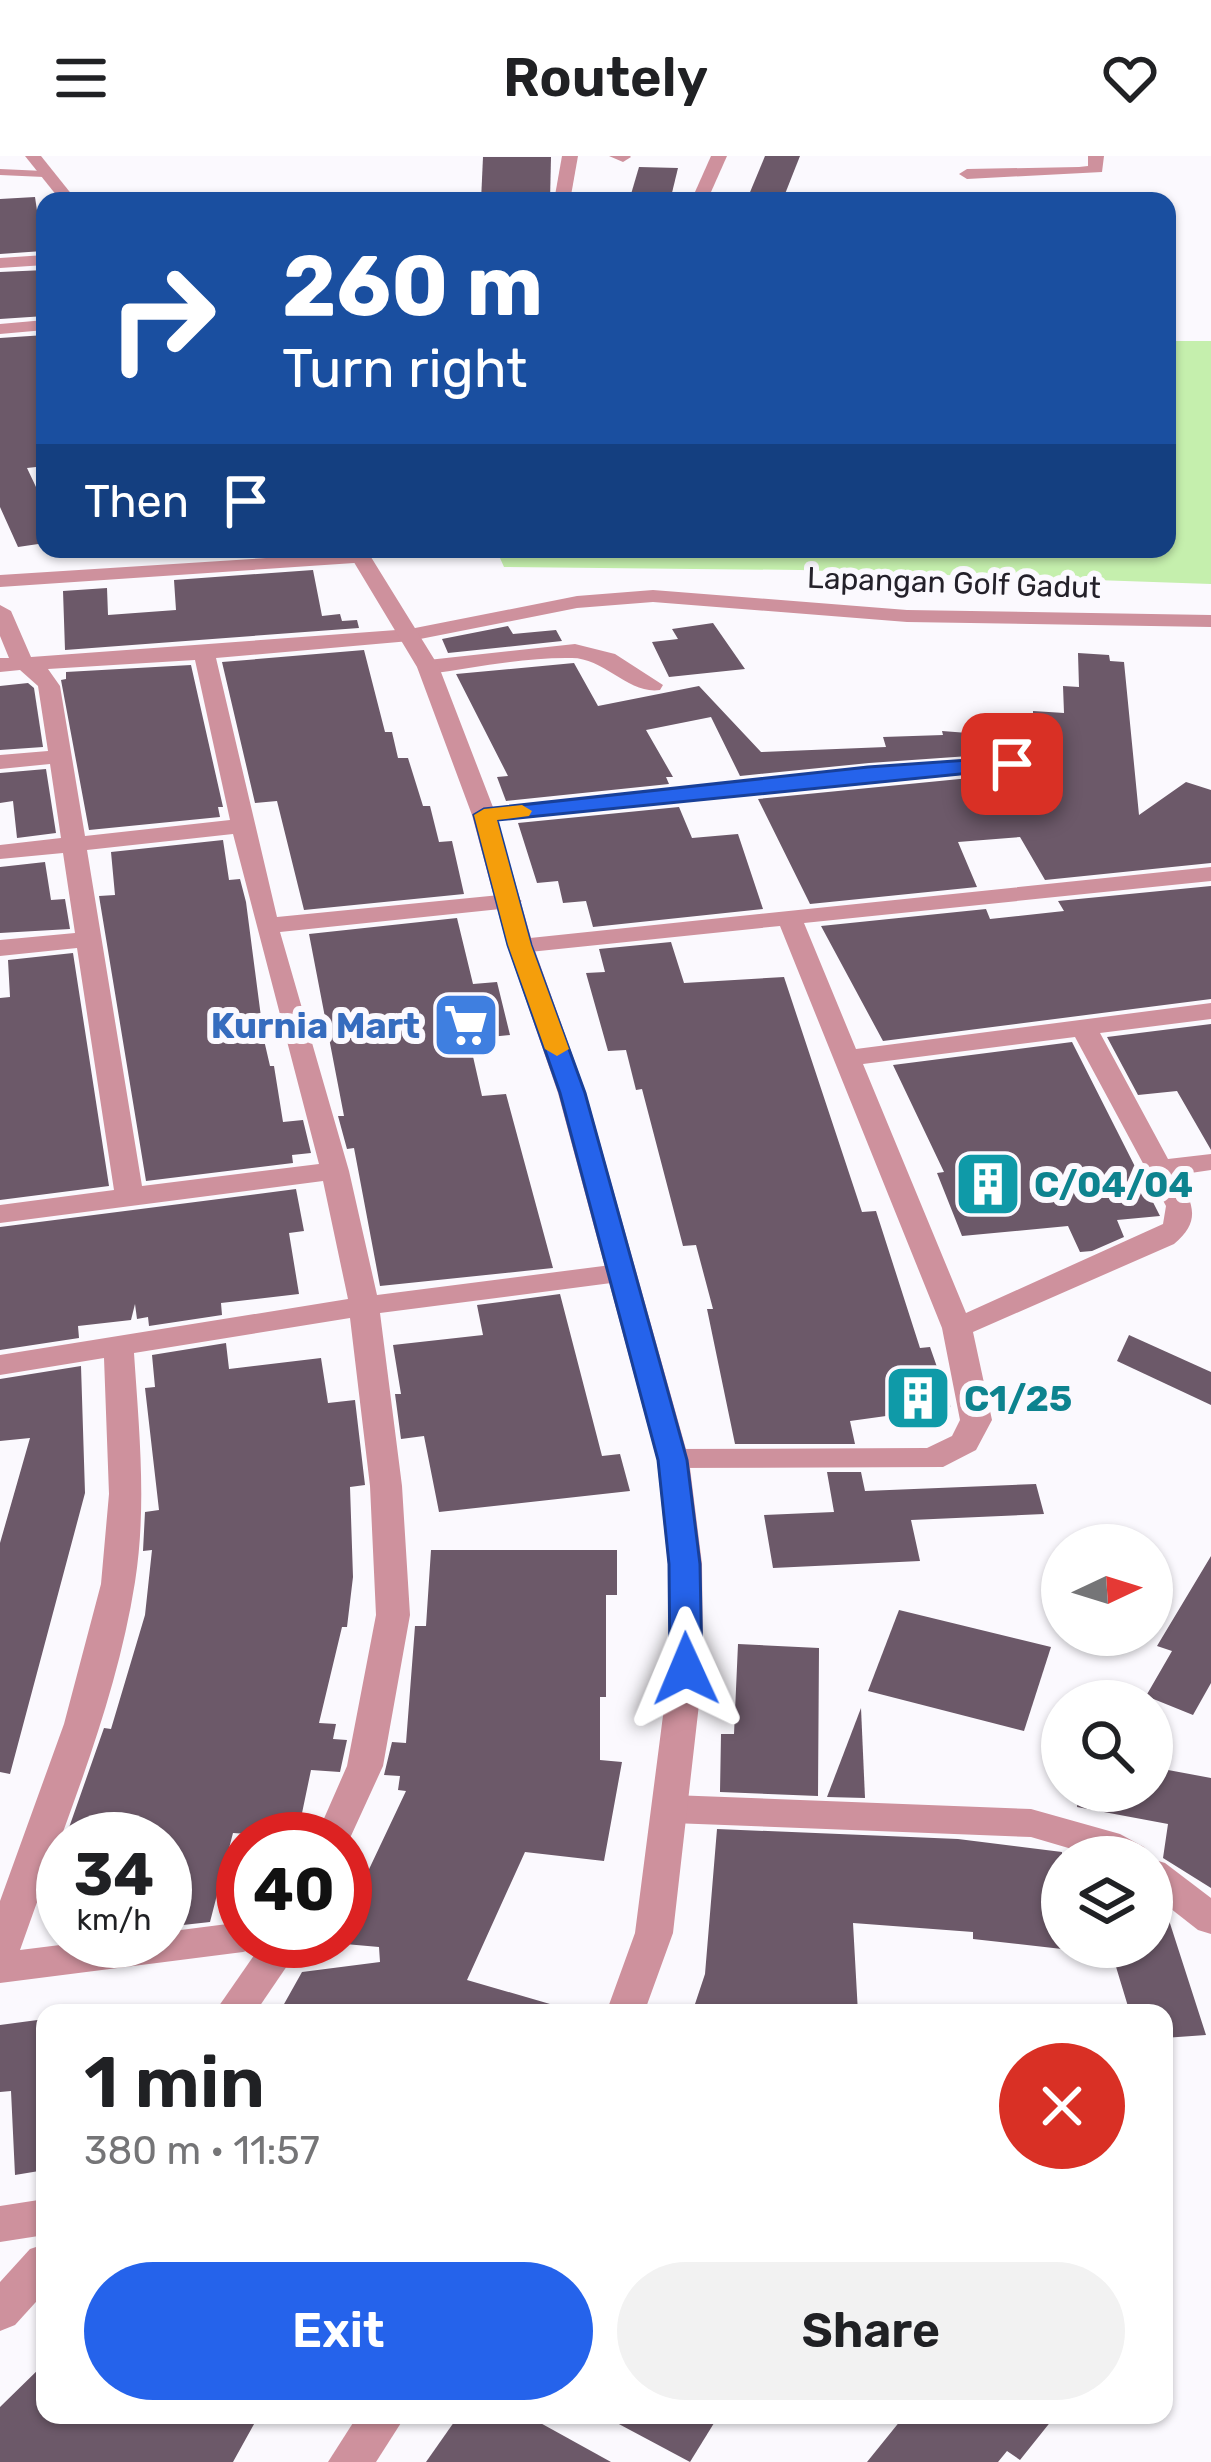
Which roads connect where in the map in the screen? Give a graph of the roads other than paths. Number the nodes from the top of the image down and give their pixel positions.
1 (33, 156) edge
2 (570, 156) edge
3 (719, 156) edge
4 (1096, 156) edge
5 (0, 172) edge
6 (44, 174) junction
7 (967, 174) dead end
8 (61, 192) edge
9 (564, 192) edge
10 (703, 192) edge
11 (36, 261) edge
12 (0, 263) edge
13 (36, 326) edge
14 (0, 329) edge
15 (295, 558) edge
16 (362, 558) edge
17 (0, 581) edge
18 (0, 611) edge
19 (1211, 620) edge
20 (410, 635) junction
21 (204, 653) junction
22 (11, 664) edge
23 (428, 668) junction
24 (652, 685) dead end
25 (63, 756) junction
26 (0, 762) edge
27 (1012, 764) dead end
28 (484, 815) junction
29 (245, 826) junction
30 (76, 844) junction
31 (0, 852) edge
32 (1211, 874) edge
33 (509, 901) junction
34 (790, 920) junction
35 (266, 926) junction
36 (87, 940) junction
37 (520, 945) junction
38 (0, 948) edge
39 (1211, 1011) edge
40 (1083, 1028) junction
41 (849, 1058) junction
42 (1211, 1162) edge
43 (1161, 1168) junction
44 (335, 1171) junction
45 (129, 1196) junction
46 (0, 1214) edge
47 (619, 1273) junction
48 (364, 1306) junction
49 (957, 1328) junction
50 (118, 1344) junction
51 (0, 1365) edge
52 (673, 1460) junction
53 (672, 1809) junction
54 (345, 1812) edge
55 (1083, 1836) edge
56 (1173, 1889) edge
57 (1211, 1918) edge
58 (216, 1940) edge
59 (0, 1954) edge
60 (0, 1968) edge
61 (266, 1968) edge
62 (240, 2004) edge
63 (628, 2004) edge
64 (36, 2218) edge
65 (0, 2224) edge
66 (36, 2272) edge
67 (0, 2312) edge
68 (377, 2424) edge
69 (350, 2462) edge

1 - 6 street
2 - 9 street
3 - 10 street
4 - 7 street
5 - 6 lane
6 - 8 street
11 - 12 street
13 - 14 street
15 - 17 street
16 - 20 street
18 - 22 street
19 - 20 street, Lapangan Golf Gadut
20 - 21 street, Lapangan Golf Gadut
20 - 23 street
21 - 22 street, Lapangan Golf Gadut
21 - 29 street
22 - 25 street
23 - 24 street
23 - 28 street
25 - 26 street
25 - 30 street
27 - 28 street
28 - 33 street
29 - 30 street
29 - 35 street
30 - 31 street
30 - 36 street
32 - 34 street
33 - 35 street
33 - 37 street
34 - 37 street
34 - 41 street
35 - 44 street
36 - 38 street
36 - 45 street
37 - 47 street
39 - 40 street
40 - 41 street
40 - 43 street
41 - 49 street
42 - 43 street
43 - 49 street
44 - 45 street
44 - 48 street
45 - 46 street
47 - 48 street
47 - 52 street
48 - 50 street
48 - 54 street
49 - 52 street
50 - 51 street
50 - 59 street
52 - 53 street
53 - 55 street
53 - 63 street
56 - 57 street
58 - 60 street
61 - 62 street
64 - 65 street
66 - 67 street
68 - 69 street

